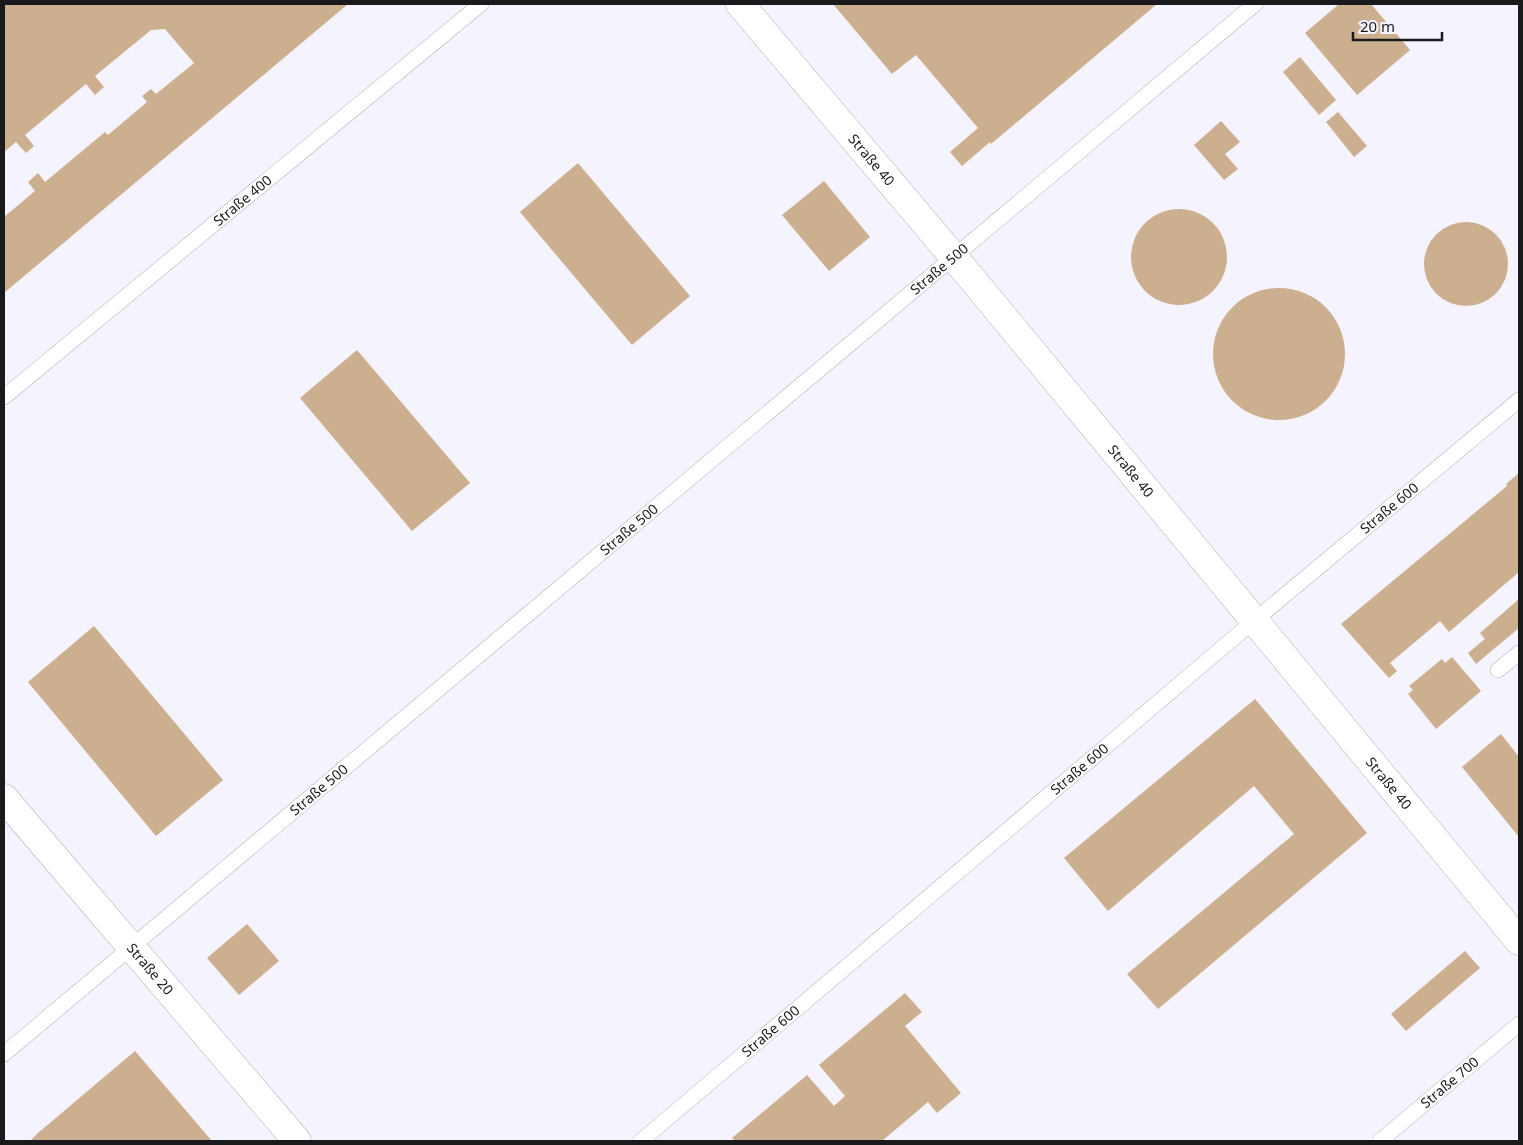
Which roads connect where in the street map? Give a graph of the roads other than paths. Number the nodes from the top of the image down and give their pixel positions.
1 (481, 4) edge
2 (740, 4) edge
3 (1255, 4) edge
4 (954, 257) junction
5 (4, 397) edge
6 (1519, 400) edge
7 (1255, 620) junction
8 (1519, 653) edge
9 (1498, 670) dead end
10 (4, 798) edge
11 (1519, 941) edge
12 (132, 948) junction
13 (1519, 1024) edge
14 (4, 1054) edge
15 (297, 1141) edge
16 (641, 1141) edge
17 (1380, 1141) edge

1 - 5 lane, Straße 400
2 - 4 street, Straße 40
3 - 4 lane, Straße 500
4 - 7 street, Straße 40
4 - 12 lane, Straße 500
6 - 7 lane, Straße 600
7 - 11 street, Straße 40
7 - 16 lane, Straße 600
8 - 9 lane
10 - 12 street, Straße 20
12 - 14 lane, Straße 500
12 - 15 street, Straße 20
13 - 17 lane, Straße 700

